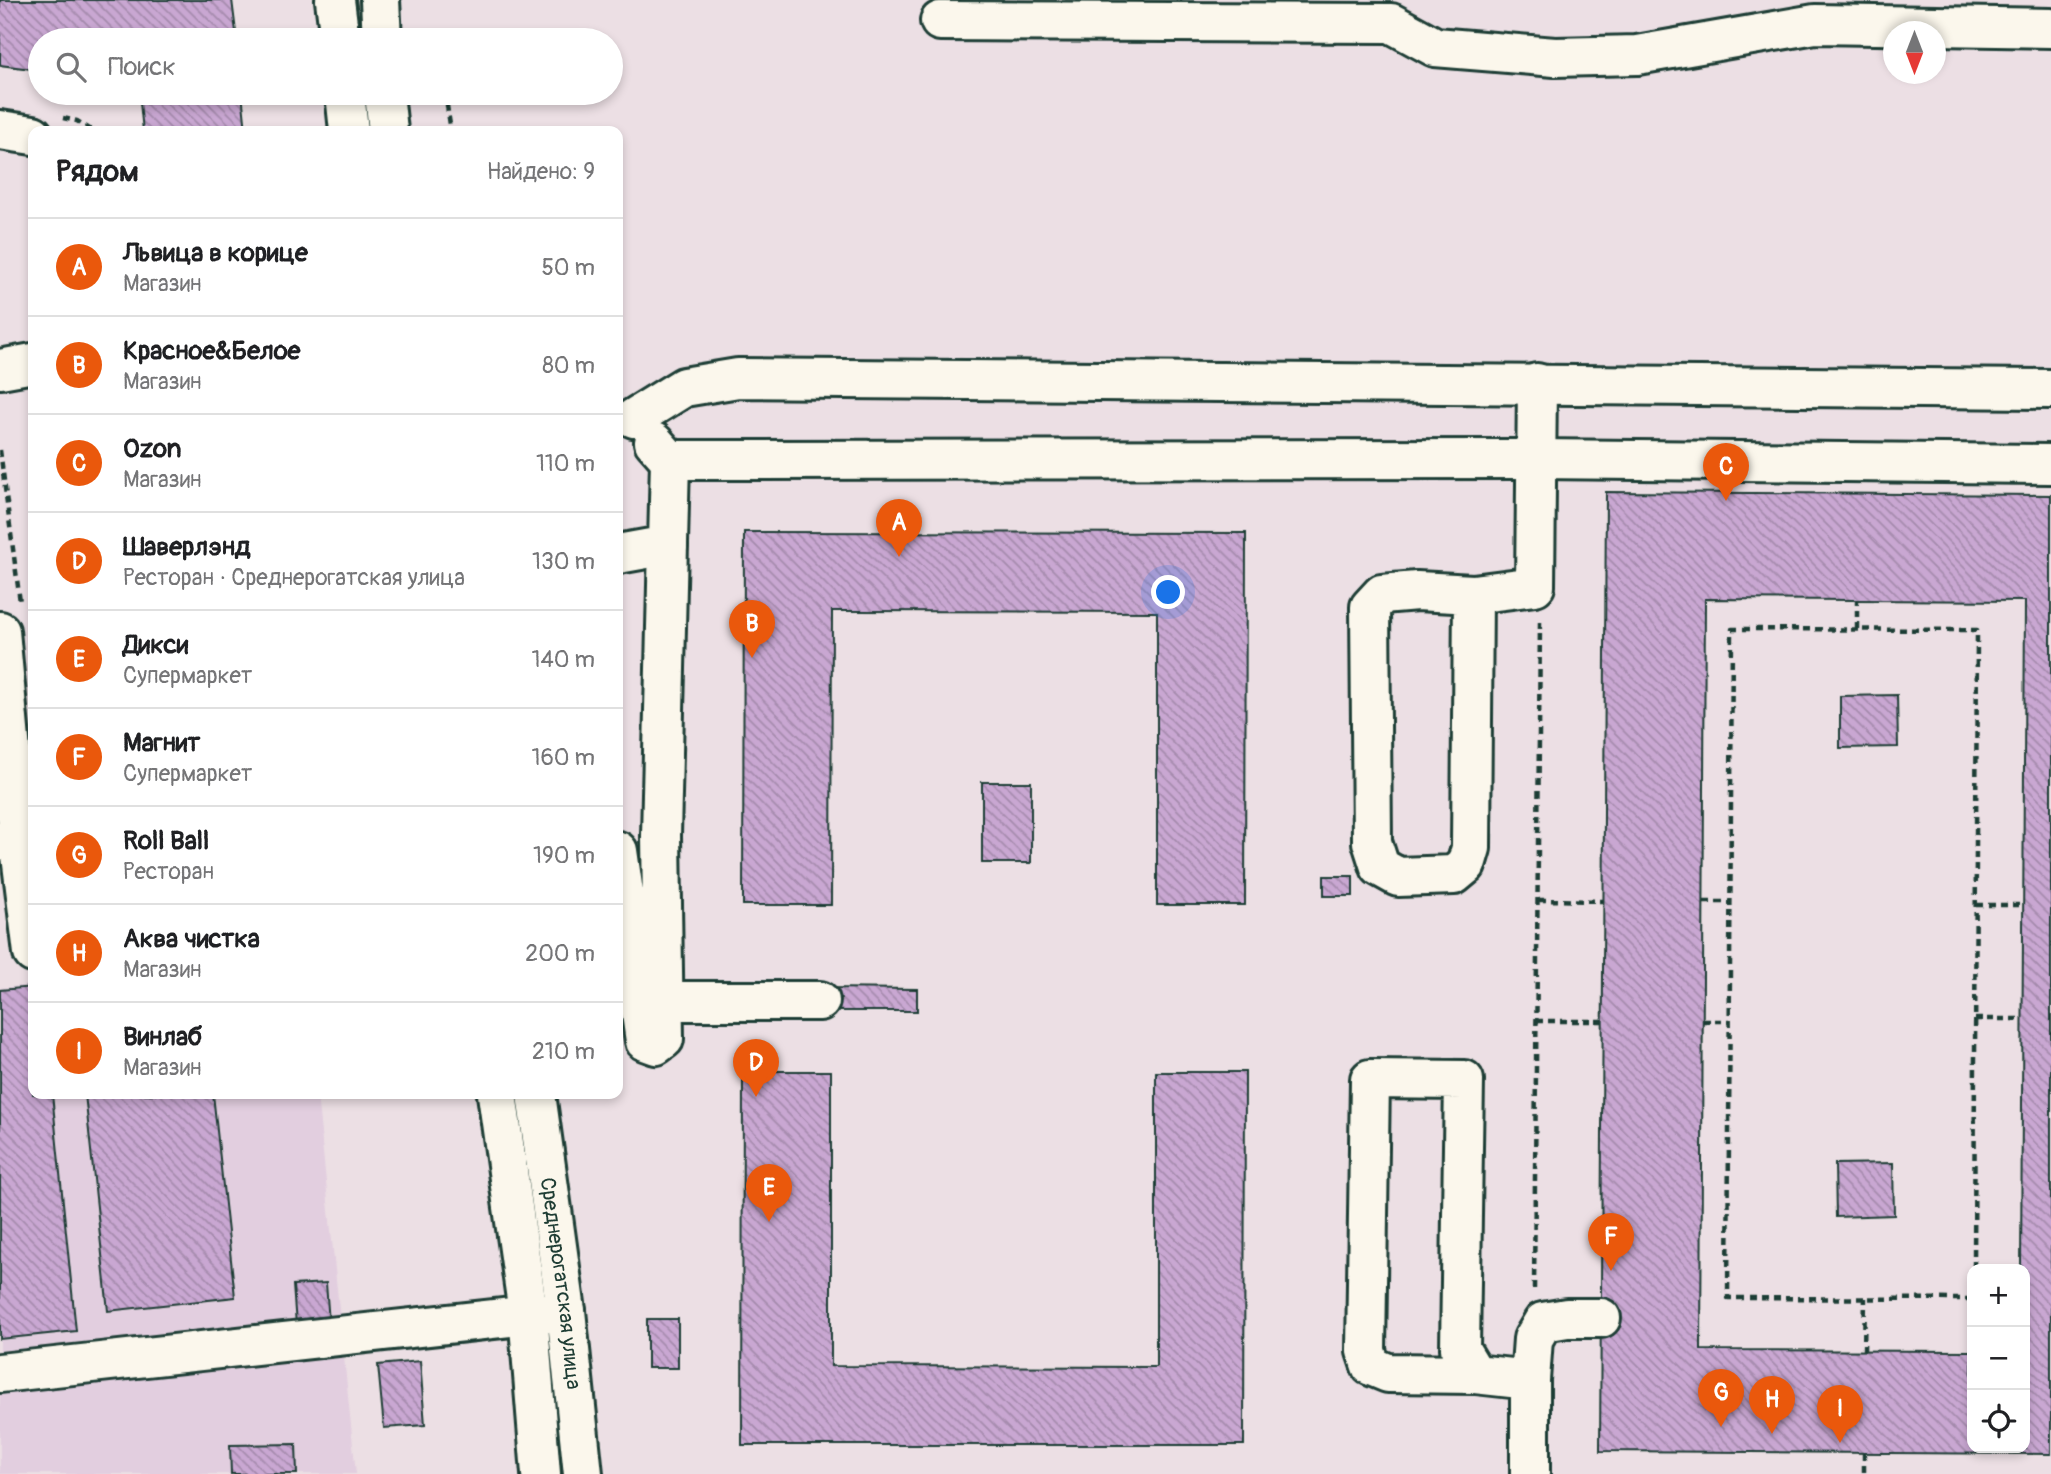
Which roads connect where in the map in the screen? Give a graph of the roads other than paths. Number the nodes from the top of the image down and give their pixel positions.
1 (335, 0) edge
2 (380, 0) edge
3 (940, 21) dead end
4 (338, 28) edge
5 (381, 28) edge
6 (2051, 28) edge
7 (346, 105) edge
8 (385, 105) edge
9 (348, 126) edge
10 (387, 126) edge
11 (0, 130) edge
12 (28, 134) edge
13 (28, 364) edge
14 (0, 369) edge
15 (1537, 383) junction
16 (2051, 389) edge
17 (626, 418) edge
18 (1536, 459) junction
19 (670, 460) junction
20 (2051, 464) edge
21 (668, 545) junction
22 (623, 553) edge
23 (1473, 594) junction
24 (0, 631) edge
25 (661, 836) junction
26 (623, 839) edge
27 (10, 840) edge
28 (623, 886) edge
29 (28, 928) edge
30 (664, 1001) junction
31 (820, 1001) dead end
32 (498, 1099) edge
33 (537, 1099) edge
34 (566, 1311) junction
35 (528, 1313) junction
36 (1601, 1318) dead end
37 (0, 1373) edge
38 (1475, 1374) junction
39 (1530, 1380) junction
40 (541, 1474) edge
41 (583, 1474) edge
42 (1530, 1474) edge

1 - 4 street
2 - 5 street
3 - 6 street
7 - 9 street
8 - 10 street
11 - 12 street
13 - 14 street
15 - 16 street
15 - 17 street
15 - 18 street
17 - 19 street
18 - 19 street
18 - 20 street
18 - 23 street
19 - 21 street
21 - 22 street
21 - 25 street
23 - 23 street
24 - 27 street
25 - 26 street
25 - 30 street
27 - 29 street
28 - 30 street
30 - 31 street
32 - 35 street, Среднерогатская улица
33 - 34 street, Среднерогатская улица
34 - 35 street
34 - 41 street, Среднерогатская улица
35 - 37 street
35 - 40 street, Среднерогатская улица
36 - 39 street
38 - 38 street
38 - 39 street
39 - 42 street

